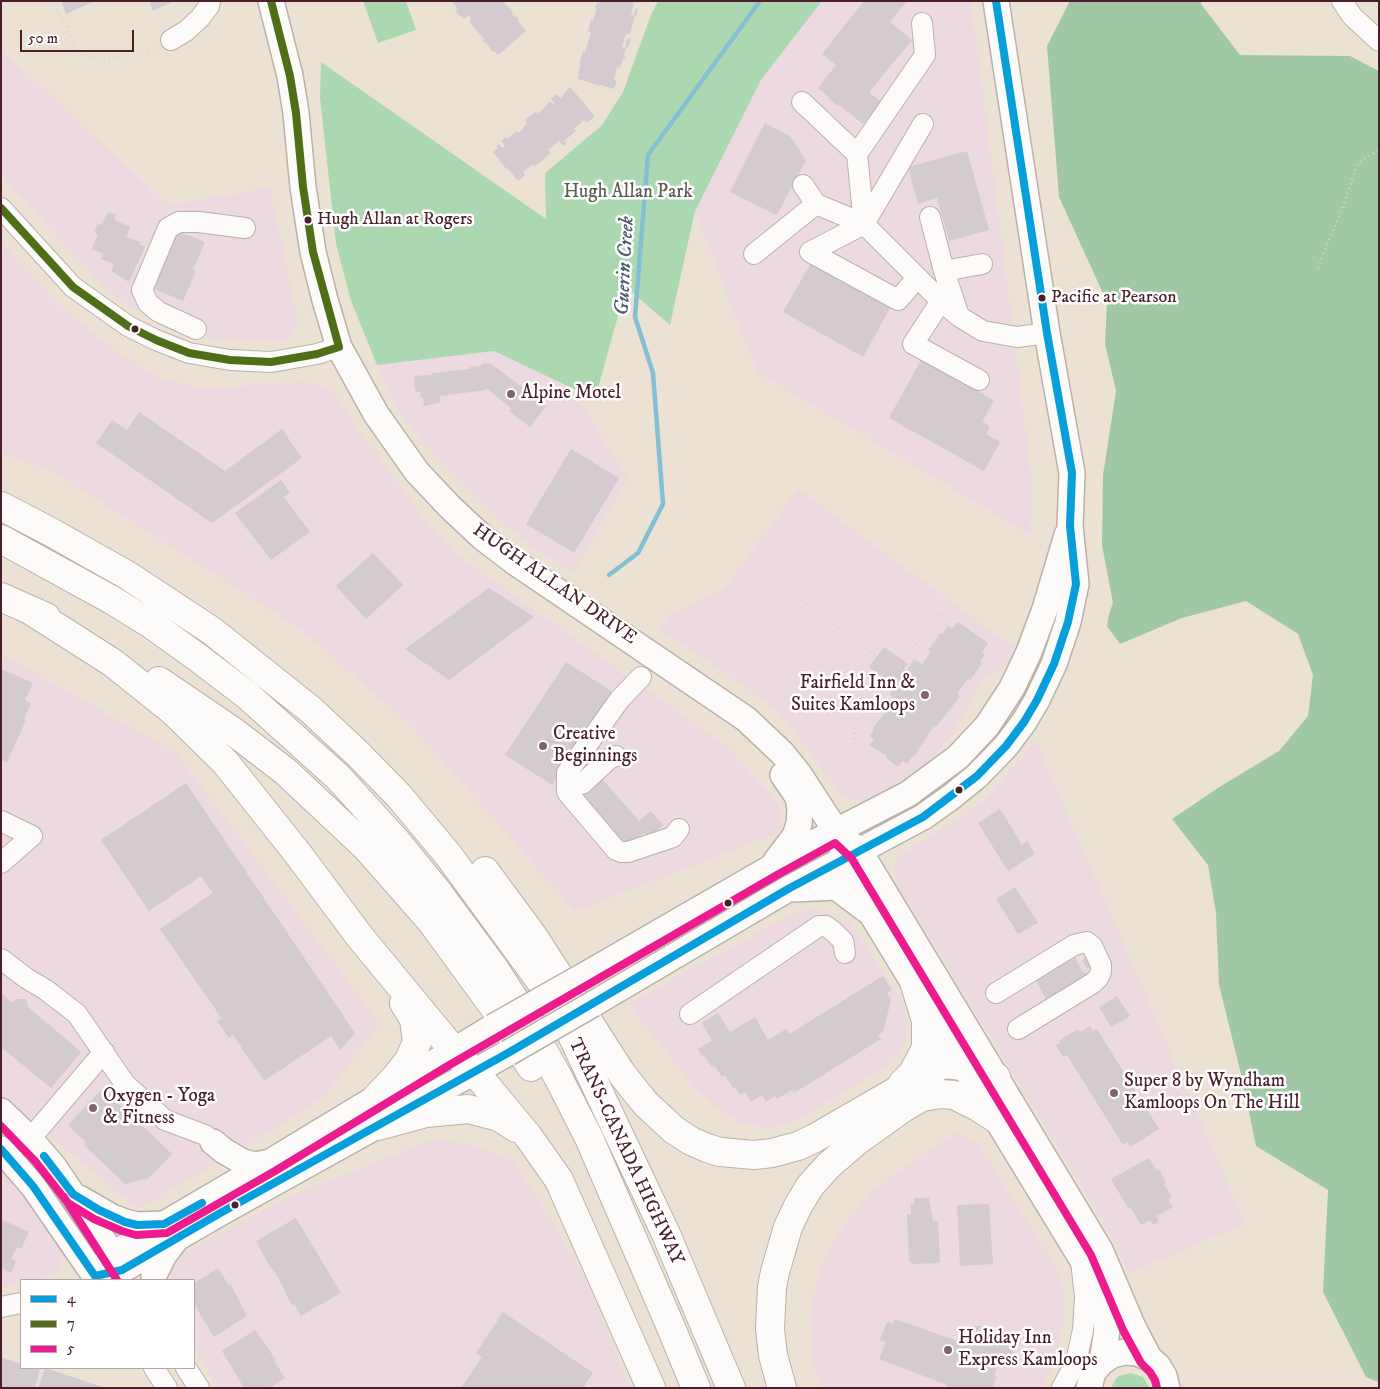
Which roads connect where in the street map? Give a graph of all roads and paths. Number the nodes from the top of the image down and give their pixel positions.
1 (51, 1) edge
2 (210, 1) edge
3 (271, 1) edge
4 (996, 1) edge
5 (1342, 1) edge
6 (922, 23) dead end
7 (171, 40) joint
8 (1379, 41) edge
9 (802, 102) dead end
10 (923, 124) dead end
11 (1379, 150) edge
12 (857, 154) junction
13 (804, 185) dead end
14 (816, 204) junction
15 (1, 208) edge
16 (930, 217) dead end
17 (864, 224) junction
18 (245, 228) dead end
19 (754, 254) dead end
20 (982, 264) dead end
21 (1318, 268) dead end
22 (944, 271) junction
23 (917, 278) junction
24 (941, 301) junction
25 (960, 317) junction
26 (196, 329) dead end
27 (1047, 333) junction
28 (339, 347) junction
29 (979, 380) dead end
30 (1, 506) edge
31 (1070, 526) junction
32 (1, 539) edge
33 (766, 574) dead end
34 (1, 597) edge
35 (30, 610) junction
36 (944, 617) dead end
37 (1029, 652) junction
38 (1054, 664) junction
39 (896, 670) junction
40 (641, 677) dead end
41 (311, 710) junction
42 (746, 719) junction
43 (616, 756) dead end
44 (566, 783) junction
45 (888, 805) junction
46 (1, 821) edge
47 (679, 829) dead end
48 (836, 831) junction
49 (853, 855) junction
50 (1, 863) edge
51 (772, 866) junction
52 (788, 889) junction
53 (871, 913) junction
54 (360, 937) junction
55 (845, 953) dead end
56 (1, 959) edge
57 (915, 984) junction
58 (996, 993) dead end
59 (690, 1014) dead end
60 (1018, 1029) dead end
61 (454, 1051) junction
62 (104, 1052) junction
63 (964, 1066) junction
64 (473, 1072) junction
65 (996, 1077) junction
66 (892, 1092) junction
67 (376, 1098) junction
68 (1, 1111) edge
69 (998, 1120) junction
70 (378, 1126) junction
71 (528, 1136) junction
72 (30, 1139) junction
73 (213, 1142) junction
74 (1, 1149) edge
75 (270, 1162) junction
76 (73, 1194) junction
77 (214, 1196) junction
78 (171, 1231) junction
79 (1081, 1257) junction
80 (121, 1268) edge
81 (650, 1277) junction
82 (93, 1279) edge
83 (154, 1279) edge
84 (20, 1303) edge
85 (1, 1307) edge
86 (1149, 1358) junction
87 (1102, 1362) junction
88 (155, 1369) edge
89 (187, 1369) edge
90 (1088, 1387) edge
91 (167, 1388) edge
92 (199, 1388) edge
93 (651, 1388) edge
94 (696, 1388) edge
95 (730, 1388) edge
96 (782, 1388) edge
97 (1062, 1388) edge
98 (1168, 1388) edge

1 - 7 path
2 - 7 street
3 - 28 main road, HUGH ALLAN DRIVE
4 - 27 main road
5 - 8 street
6 - 12 street
9 - 12 street
10 - 17 street
11 - 21 path
12 - 17 street
13 - 14 street
14 - 17 street
14 - 19 street
15 - 28 street
16 - 22 street
17 - 23 street
17 - 23 street
18 - 26 street
20 - 22 street
22 - 25 street
23 - 24 street
24 - 25 street
24 - 29 street
25 - 27 street
27 - 31 main road
28 - 42 main road, HUGH ALLAN DRIVE
30 - 41 highway, TRANS-CANADA HIGHWAY
31 - 37 main road
31 - 38 main road
32 - 81 highway, TRANS-CANADA HIGHWAY
33 - 39 path
34 - 35 highway
35 - 54 highway
35 - 81 highway
36 - 39 path
37 - 38 main road
37 - 45 main road
38 - 49 main road
39 - 45 path
40 - 44 street
41 - 66 highway
41 - 95 highway, TRANS-CANADA HIGHWAY
42 - 48 main road, HUGH ALLAN DRIVE
42 - 51 main road
43 - 44 street
44 - 47 street
45 - 48 main road
46 - 50 street
48 - 49 main road, HUGH ALLAN DRIVE
48 - 51 main road
49 - 52 main road
49 - 53 main road, HUGH ALLAN DRIVE
49 - 65 main road, HUGH ALLAN DRIVE
51 - 61 main road, bridge
52 - 53 main road
52 - 64 main road, bridge
53 - 57 main road, HUGH ALLAN DRIVE
54 - 61 highway
54 - 67 highway
55 - 59 street
56 - 62 street
57 - 63 main road, HUGH ALLAN DRIVE
57 - 66 highway
58 - 60 street
61 - 64 highway
61 - 67 main road
62 - 72 street
62 - 73 street
63 - 65 highway
63 - 66 highway
63 - 69 main road, HUGH ALLAN DRIVE
64 - 70 main road
64 - 71 highway
65 - 86 main road, HUGH ALLAN DRIVE
67 - 75 main road
68 - 72 main road
69 - 79 main road, HUGH ALLAN DRIVE
69 - 96 highway
70 - 71 highway
70 - 78 main road
71 - 93 highway
72 - 76 main road
73 - 75 main road
73 - 77 main road
74 - 82 main road
75 - 77 main road
76 - 78 main road
76 - 80 main road
77 - 78 main road
78 - 80 main road
78 - 83 main road
79 - 87 main road, HUGH ALLAN DRIVE
79 - 97 street
80 - 82 main road
81 - 94 highway, TRANS-CANADA HIGHWAY
84 - 85 street
86 - 87 main road
86 - 98 main road, HUGH ALLAN DRIVE
87 - 90 main road, HUGH ALLAN DRIVE
88 - 91 street
89 - 92 street

